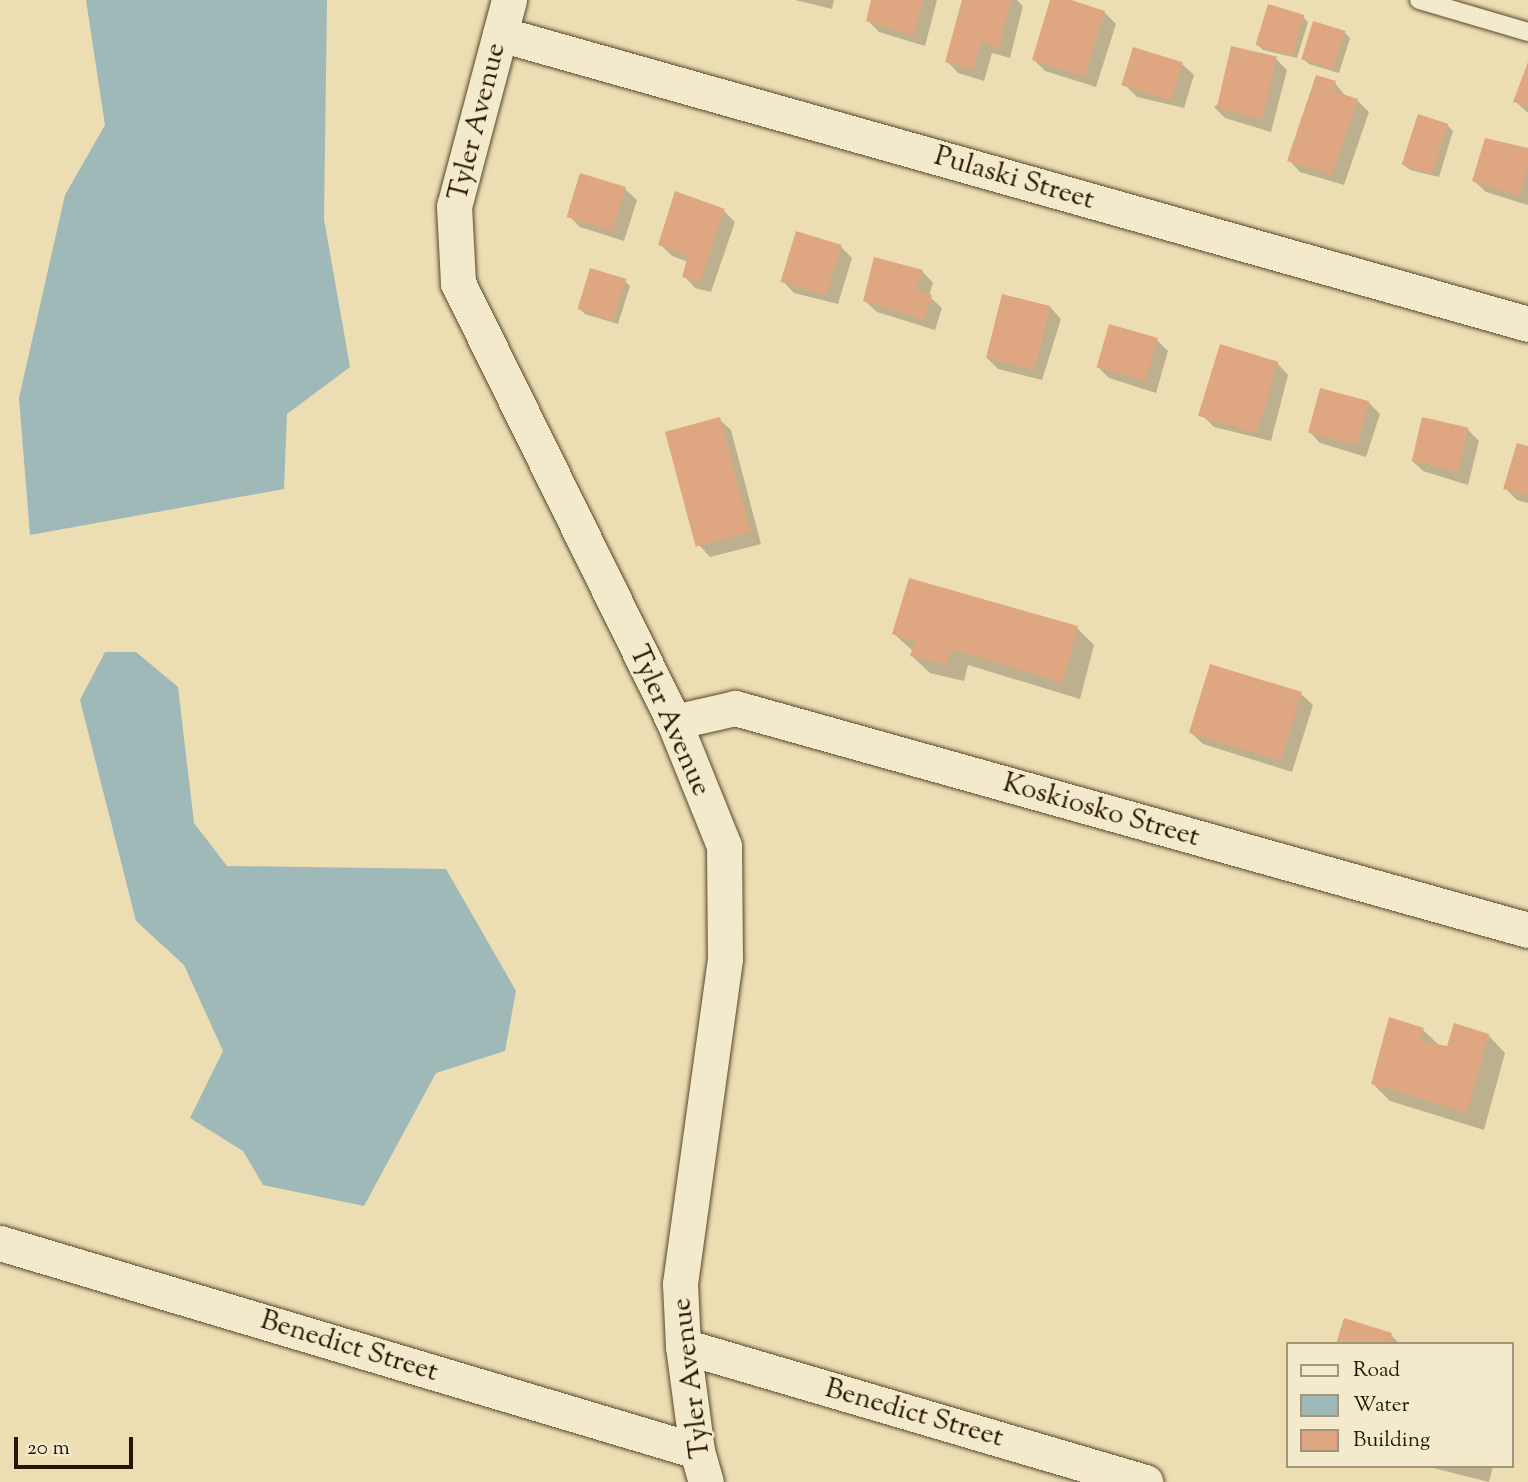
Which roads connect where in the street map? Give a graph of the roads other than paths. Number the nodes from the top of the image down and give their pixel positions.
1 (509, 0) edge
2 (1419, 0) edge
3 (1528, 32) edge
4 (500, 34) junction
5 (1528, 324) edge
6 (674, 722) junction
7 (1528, 930) edge
8 (0, 1243) edge
9 (683, 1346) junction
10 (702, 1467) edge
11 (1145, 1482) edge

1 - 4 street, Tyler Avenue
2 - 3 lane
4 - 5 street, Pulaski Street
4 - 6 street, Tyler Avenue
6 - 7 street, Koskiosko Street
6 - 9 street, Tyler Avenue
8 - 10 street, Benedict Street
9 - 10 street, Tyler Avenue
9 - 11 street, Benedict Street

